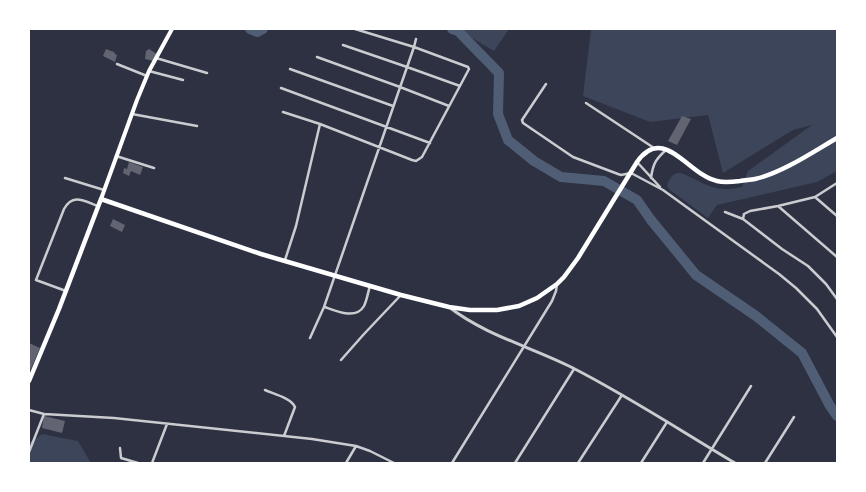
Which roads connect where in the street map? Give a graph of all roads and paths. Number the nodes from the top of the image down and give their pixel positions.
1 (355, 29) edge
2 (172, 30) edge
3 (416, 39) dead end
4 (343, 45) dead end
5 (414, 47) junction
6 (317, 57) dead end
7 (156, 58) junction
8 (117, 64) dead end
9 (407, 67) junction
10 (290, 69) dead end
11 (150, 71) junction
12 (207, 73) dead end
13 (147, 76) junction
14 (183, 80) dead end
15 (546, 84) dead end
16 (460, 86) junction
17 (400, 87) junction
18 (281, 88) dead end
19 (586, 103) dead end
20 (393, 106) junction
21 (449, 106) junction
22 (283, 112) dead end
23 (132, 114) junction
24 (320, 124) junction
25 (197, 126) dead end
26 (386, 127) junction
27 (837, 138) edge
28 (430, 143) junction
29 (379, 148) junction
30 (654, 148) junction
31 (667, 149) junction
32 (116, 156) junction
33 (637, 162) junction
34 (154, 168) dead end
35 (631, 173) junction
36 (64, 178) dead end
37 (651, 178) junction
38 (837, 183) edge
39 (104, 190) junction
40 (663, 190) junction
41 (815, 197) junction
42 (101, 199) junction
43 (98, 206) junction
44 (778, 206) junction
45 (725, 212) dead end
46 (837, 216) edge
47 (743, 219) junction
48 (837, 257) edge
49 (285, 260) junction
50 (335, 275) junction
51 (557, 284) junction
52 (370, 286) junction
53 (66, 291) junction
54 (401, 295) junction
55 (837, 299) edge
56 (324, 307) junction
57 (448, 307) junction
58 (837, 337) edge
59 (310, 338) dead end
60 (524, 347) junction
61 (342, 360) dead end
62 (574, 369) junction
63 (29, 381) edge
64 (751, 386) dead end
65 (265, 390) dead end
66 (622, 395) junction
67 (29, 410) edge
68 (44, 414) junction
69 (794, 417) dead end
70 (667, 422) junction
71 (167, 424) junction
72 (284, 436) junction
73 (356, 446) junction
74 (120, 448) dead end
75 (712, 449) junction
76 (29, 452) edge
77 (138, 463) edge
78 (152, 463) edge
79 (346, 463) edge
80 (394, 463) edge
81 (452, 463) edge
82 (515, 463) edge
83 (578, 463) edge
84 (641, 463) edge
85 (703, 463) edge
86 (736, 463) edge
87 (765, 463) edge

1 - 5 street
2 - 7 main road
3 - 5 street
4 - 9 street
5 - 9 street
5 - 16 street
6 - 17 street
7 - 11 main road
7 - 12 street
8 - 13 street
9 - 16 street
9 - 17 street
10 - 20 street
11 - 13 main road
11 - 14 street
13 - 23 main road
15 - 35 street
16 - 21 street
17 - 20 street
17 - 21 street
18 - 26 street
19 - 30 street
20 - 26 street
21 - 28 street
22 - 24 street
23 - 25 street
23 - 32 main road
24 - 29 street
24 - 49 street
26 - 28 street
26 - 29 street
27 - 31 main road
28 - 29 street
29 - 50 street
30 - 31 main road
30 - 33 main road
31 - 37 street
32 - 34 street
32 - 39 main road
33 - 35 main road
33 - 37 street
35 - 40 street
35 - 51 main road
36 - 39 street
37 - 40 street
38 - 41 street
39 - 42 main road
40 - 58 street
41 - 44 street
41 - 46 street
42 - 43 main road
42 - 49 main road
43 - 53 main road
43 - 53 street
44 - 47 street
44 - 48 street
45 - 47 street
47 - 55 street
49 - 50 main road
50 - 52 main road
50 - 56 street
51 - 57 main road
51 - 60 street
52 - 54 main road
52 - 56 street
53 - 63 main road
54 - 57 main road
54 - 61 street
56 - 59 street
57 - 60 street
60 - 62 street
60 - 81 street
62 - 66 street
62 - 82 street
64 - 75 street
65 - 72 street
66 - 70 street
66 - 83 street
67 - 68 street
68 - 71 street
68 - 76 street
69 - 87 street
70 - 75 street
70 - 84 street
71 - 72 street
71 - 78 street
72 - 73 street
73 - 79 street
73 - 80 street
74 - 77 street
75 - 85 street
75 - 86 street

